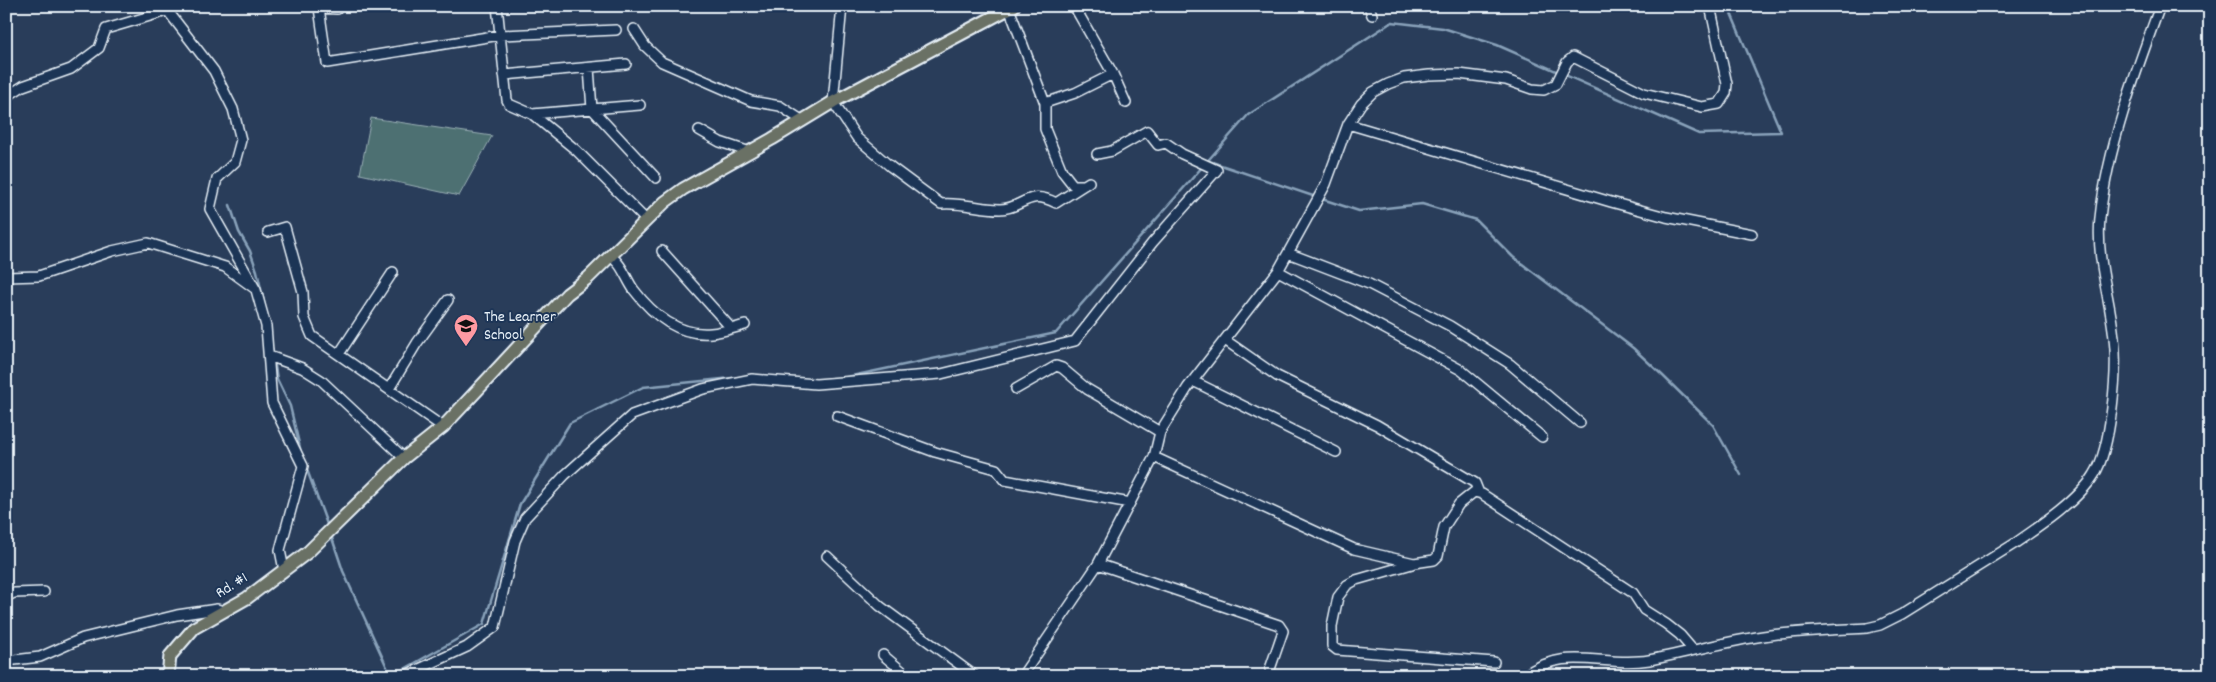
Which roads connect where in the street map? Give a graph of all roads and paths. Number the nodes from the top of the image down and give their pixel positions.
1 (338, 6) edge
2 (497, 6) edge
3 (842, 6) edge
4 (1074, 6) edge
5 (1710, 6) edge
6 (2160, 6) edge
7 (1012, 7) edge
8 (166, 8) edge
9 (634, 29) dead end
10 (616, 30) dead end
11 (500, 35) junction
12 (626, 64) dead end
13 (589, 68) junction
14 (1112, 74) junction
15 (504, 75) junction
16 (6, 98) edge
17 (833, 102) junction
18 (1126, 103) dead end
19 (640, 104) dead end
20 (1045, 104) junction
21 (592, 109) junction
22 (532, 114) junction
23 (803, 120) junction
24 (1348, 124) junction
25 (699, 130) dead end
26 (750, 152) junction
27 (1097, 154) dead end
28 (656, 178) dead end
29 (646, 220) junction
30 (268, 232) dead end
31 (1752, 234) dead end
32 (662, 251) dead end
33 (1288, 253) junction
34 (610, 256) junction
35 (1278, 271) junction
36 (393, 272) dead end
37 (6, 276) edge
38 (256, 290) junction
39 (448, 300) dead end
40 (745, 325) dead end
41 (731, 328) junction
42 (1225, 340) junction
43 (339, 354) junction
44 (269, 356) junction
45 (1193, 381) junction
46 (389, 389) junction
47 (1016, 389) dead end
48 (837, 416) dead end
49 (1580, 423) dead end
50 (443, 427) junction
51 (1160, 432) junction
52 (1542, 436) dead end
53 (1336, 452) dead end
54 (404, 458) junction
55 (1154, 458) junction
56 (1479, 493) junction
57 (1130, 503) junction
58 (827, 556) dead end
59 (1098, 564) junction
60 (1414, 564) junction
61 (284, 570) junction
62 (44, 592) dead end
63 (6, 597) edge
64 (223, 611) junction
65 (1692, 649) junction
66 (883, 654) dead end
67 (6, 661) edge
68 (1494, 662) dead end
69 (1270, 669) dead end
70 (970, 674) edge
71 (168, 676) edge
72 (404, 676) edge
73 (908, 676) edge
74 (1022, 676) edge
75 (1524, 676) edge

1 - 11 street
2 - 11 street
3 - 17 street
4 - 14 street
5 - 24 street
6 - 65 street
7 - 17 main road, Rd. #1
7 - 20 street
8 - 16 street
8 - 38 street
9 - 23 street
10 - 11 street
11 - 15 street
12 - 13 street
13 - 15 street
13 - 21 street
14 - 18 street
14 - 20 street
15 - 22 street
17 - 20 street
17 - 23 main road, Rd. #1
19 - 21 street
21 - 22 street
21 - 28 street
22 - 29 street
23 - 26 main road, Rd. #1
24 - 31 street
24 - 33 street
25 - 26 street
26 - 29 main road, Rd. #1
27 - 72 street
29 - 34 main road, Rd. #1
30 - 43 street
32 - 41 street
33 - 35 street
33 - 49 street
34 - 41 street
34 - 50 main road, Rd. #1
35 - 42 street
35 - 52 street
36 - 43 street
37 - 38 street
38 - 44 street
39 - 46 street
40 - 41 street
42 - 45 street
42 - 56 street
43 - 46 street
44 - 54 street
44 - 61 street
45 - 51 street
45 - 53 street
46 - 50 street
47 - 51 street
48 - 57 street
50 - 54 main road, Rd. #1
51 - 55 street
54 - 61 main road, Rd. #1
55 - 57 street
55 - 60 street
56 - 60 street
56 - 65 street
57 - 59 street
58 - 70 street
59 - 69 street
59 - 74 street
60 - 68 street
61 - 64 main road, Rd. #1
62 - 63 street
64 - 67 street
64 - 71 main road, Rd. #1
65 - 75 street
66 - 73 street

